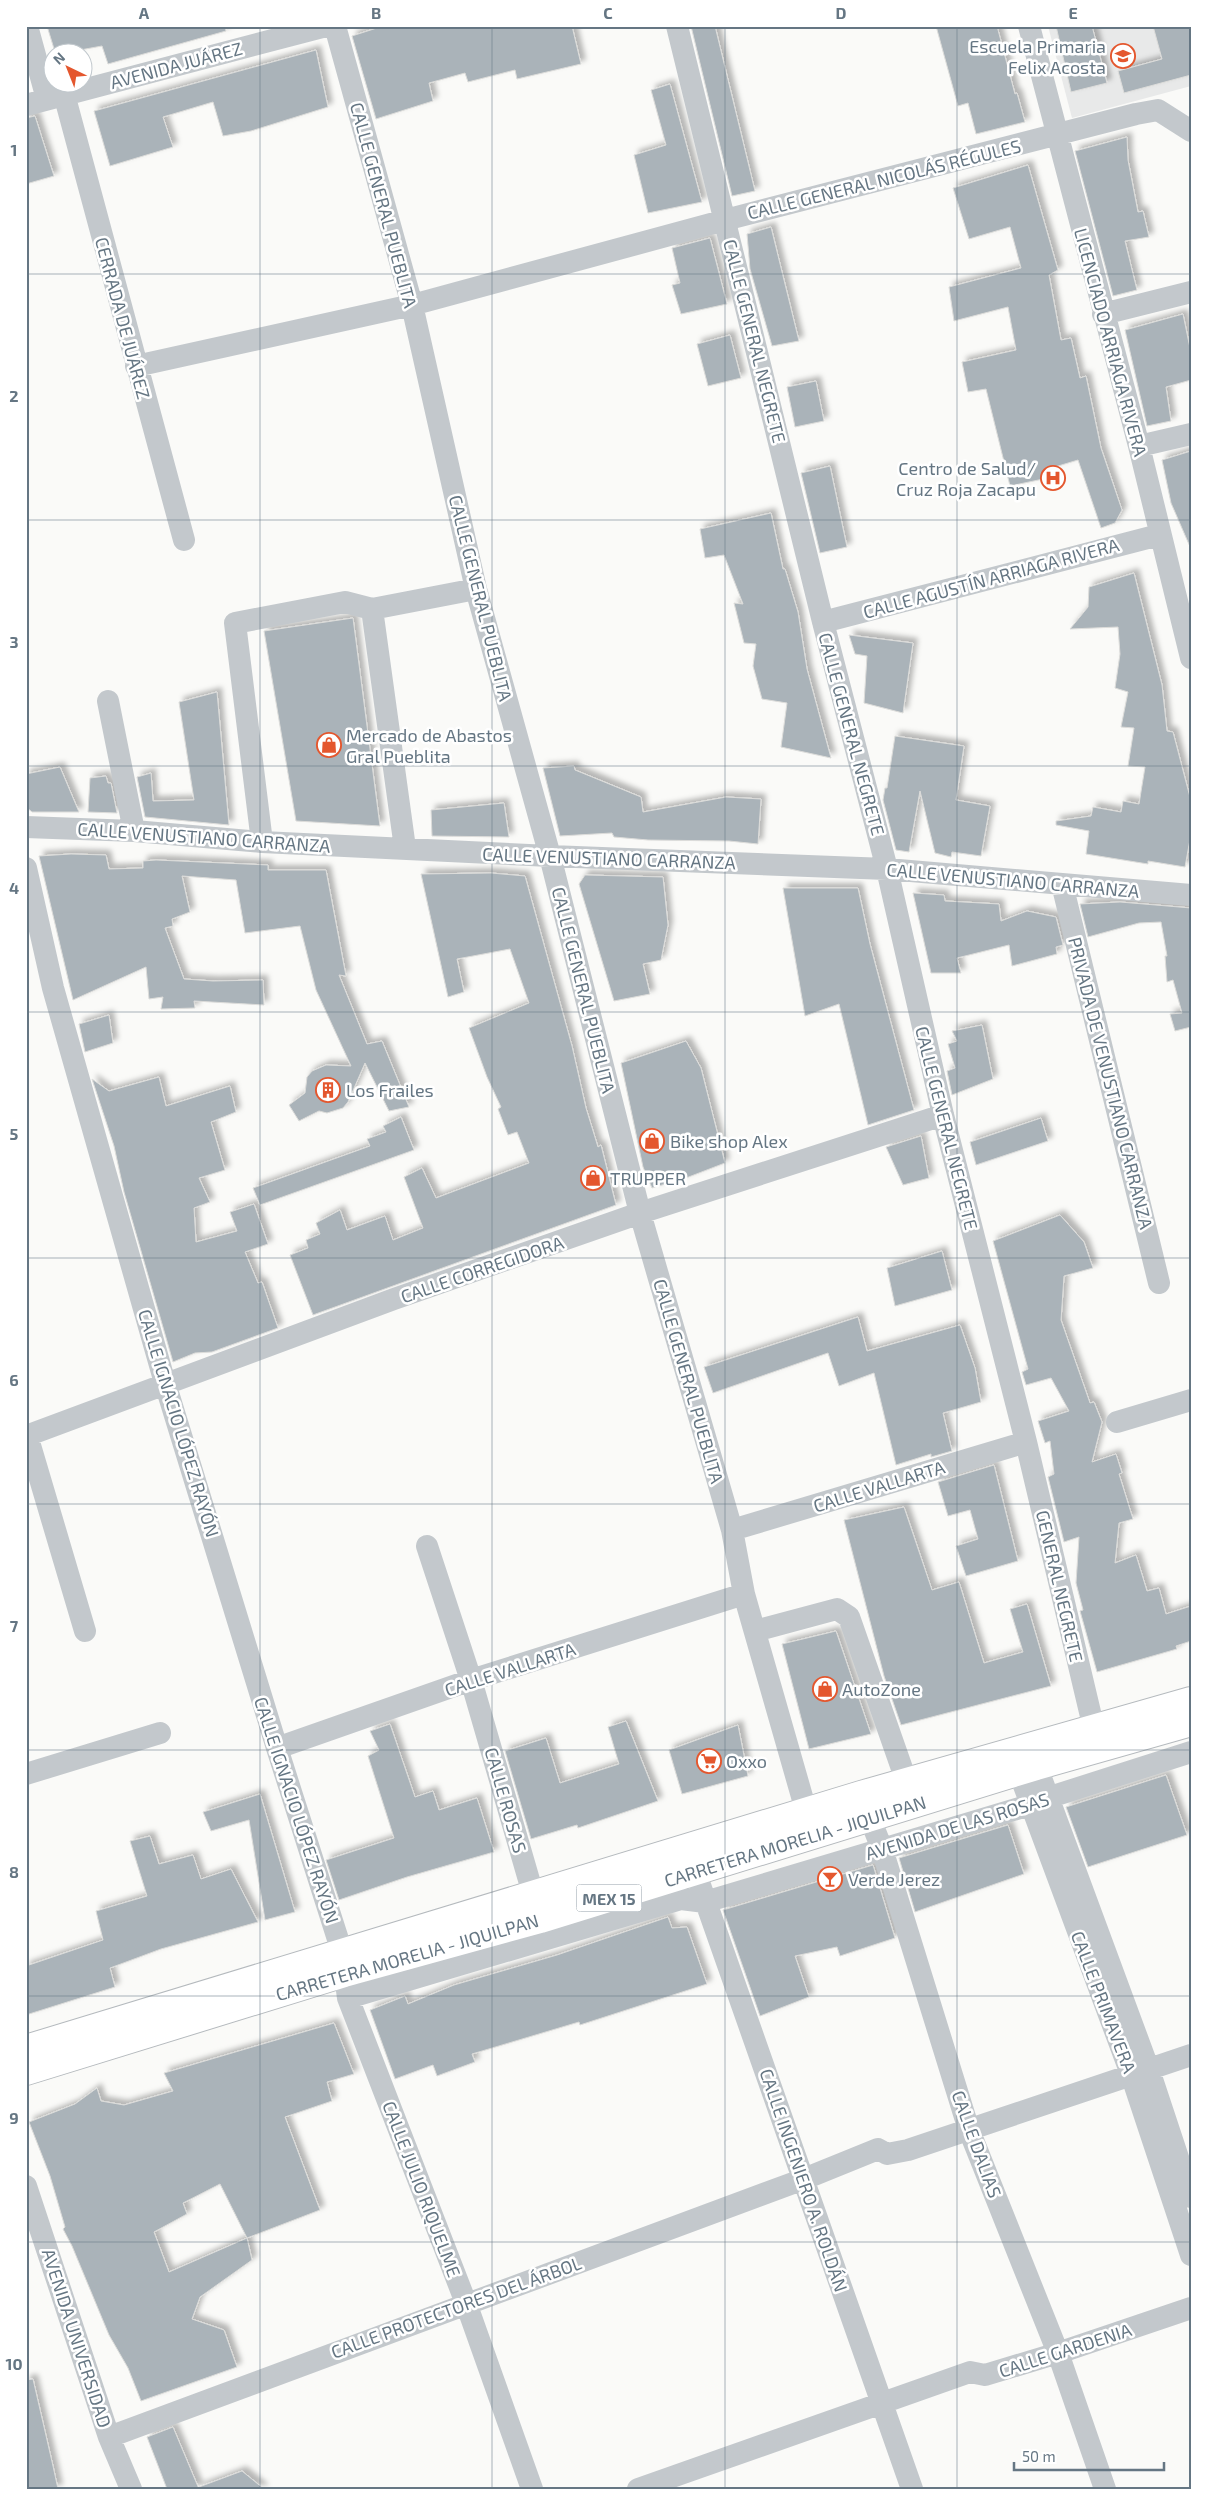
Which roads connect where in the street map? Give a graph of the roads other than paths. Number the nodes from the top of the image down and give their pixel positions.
1 (27, 26) edge
2 (326, 26) edge
3 (335, 26) edge
4 (676, 26) edge
5 (1029, 26) edge
6 (46, 99) edge
7 (1191, 131) edge
8 (1058, 134) junction
9 (725, 220) junction
10 (1191, 292) edge
11 (412, 305) junction
12 (1103, 314) junction
13 (136, 366) junction
14 (1191, 434) edge
15 (1138, 446) junction
16 (1159, 535) junction
17 (184, 540) dead end
18 (476, 589) junction
19 (372, 609) junction
20 (823, 622) junction
21 (1191, 658) edge
22 (108, 701) dead end
23 (26, 827) edge
24 (134, 831) junction
25 (262, 842) junction
26 (405, 848) junction
27 (550, 856) junction
28 (26, 868) edge
29 (887, 869) junction
30 (1062, 884) junction
31 (1191, 895) edge
32 (943, 1115) junction
33 (640, 1213) junction
34 (1159, 1283) dead end
35 (166, 1383) junction
36 (1191, 1400) edge
37 (1117, 1422) dead end
38 (27, 1436) edge
39 (1026, 1442) junction
40 (732, 1530) junction
41 (427, 1546) dead end
42 (744, 1594) junction
43 (86, 1631) dead end
44 (755, 1631) junction
45 (470, 1680) junction
46 (1191, 1701) edge
47 (1191, 1722) edge
48 (1094, 1729) junction
49 (160, 1733) dead end
50 (277, 1748) junction
51 (1191, 1752) edge
52 (1023, 1758) junction
53 (26, 1774) edge
54 (907, 1783) junction
55 (1038, 1801) junction
56 (865, 1807) junction
57 (810, 1823) junction
58 (882, 1850) junction
59 (695, 1871) junction
60 (705, 1902) junction
61 (537, 1908) junction
62 (345, 1974) junction
63 (26, 2049) edge
64 (1191, 2055) edge
65 (26, 2071) edge
66 (1140, 2072) junction
67 (969, 2130) junction
68 (804, 2179) junction
69 (26, 2186) edge
70 (1191, 2197) edge
71 (1191, 2255) edge
72 (466, 2303) junction
73 (1191, 2308) edge
74 (1058, 2354) junction
75 (883, 2404) junction
76 (109, 2436) junction
77 (131, 2489) edge
78 (532, 2489) edge
79 (638, 2489) edge
80 (912, 2489) edge
81 (1105, 2489) edge

1 - 6 street, CERRADA DE JUÁREZ
2 - 6 street, AVENIDA JUÁREZ
3 - 11 street, CALLE GENERAL PUEBLITA
4 - 9 street, CALLE GENERAL NEGRETE
5 - 8 street, LICENCIADO ARRIAGA RIVERA
6 - 13 street, CERRADA DE JUÁREZ
7 - 8 street, CALLE GENERAL NICOLÁS RÉGULES
8 - 9 street, CALLE GENERAL NICOLÁS RÉGULES
8 - 12 street, LICENCIADO ARRIAGA RIVERA
9 - 11 street, CALLE GENERAL NICOLÁS RÉGULES
9 - 20 street, CALLE GENERAL NEGRETE
10 - 12 street
11 - 13 street, CALLE GENERAL NICOLÁS RÉGULES
11 - 18 street, CALLE GENERAL PUEBLITA
12 - 15 street, LICENCIADO ARRIAGA RIVERA
13 - 17 street, CERRADA DE JUÁREZ
14 - 15 street
15 - 16 street, LICENCIADO ARRIAGA RIVERA
16 - 20 street, CALLE AGUSTÍN ARRIAGA RIVERA
16 - 21 street, LICENCIADO ARRIAGA RIVERA
18 - 19 street
18 - 27 street, CALLE GENERAL PUEBLITA
19 - 25 street
19 - 26 street
20 - 29 street, CALLE GENERAL NEGRETE
22 - 24 street
23 - 24 street, CALLE VENUSTIANO CARRANZA
24 - 25 street, CALLE VENUSTIANO CARRANZA
25 - 26 street, CALLE VENUSTIANO CARRANZA
26 - 27 street, CALLE VENUSTIANO CARRANZA
27 - 29 street, CALLE VENUSTIANO CARRANZA
27 - 33 street, CALLE GENERAL PUEBLITA
28 - 35 street, CALLE IGNACIO LÓPEZ RAYÓN
29 - 30 street, CALLE VENUSTIANO CARRANZA
29 - 32 street, CALLE GENERAL NEGRETE
30 - 31 street, CALLE VENUSTIANO CARRANZA
30 - 34 street, PRIVADA DE VENUSTIANO CARRANZA
32 - 33 street, CALLE CORREGIDORA
32 - 39 street, CALLE GENERAL NEGRETE
33 - 35 street, CALLE CORREGIDORA
33 - 40 street, CALLE GENERAL PUEBLITA
35 - 38 street, CALLE CORREGIDORA
35 - 50 street, CALLE IGNACIO LÓPEZ RAYÓN
36 - 37 street
38 - 43 street
39 - 40 street, CALLE VALLARTA
39 - 48 street, GENERAL NEGRETE
40 - 42 street, CALLE GENERAL PUEBLITA
41 - 45 street, CALLE ROSAS
42 - 44 street, CALLE GENERAL PUEBLITA
42 - 45 street, CALLE VALLARTA
44 - 54 street
44 - 57 street, CALLE GENERAL PUEBLITA
45 - 50 street, CALLE VALLARTA
45 - 61 street, CALLE ROSAS
46 - 48 main road, CARRETERA MORELIA - JIQUILPAN / MEX 15
47 - 52 main road, CARRETERA MORELIA - JIQUILPAN / MEX 15
48 - 52 main road, CARRETERA MORELIA - JIQUILPAN / MEX 15
49 - 53 street
50 - 62 street, CALLE IGNACIO LÓPEZ RAYÓN
51 - 55 street, AVENIDA DE LAS ROSAS
52 - 54 main road, CARRETERA MORELIA - JIQUILPAN / MEX 15
52 - 55 street, CALLE PRIMAVERA
52 - 56 main road, CARRETERA MORELIA - JIQUILPAN / MEX 15
54 - 56 main road, CARRETERA MORELIA - JIQUILPAN / MEX 15
55 - 58 street, AVENIDA DE LAS ROSAS
55 - 66 street, CALLE PRIMAVERA
56 - 57 main road, CARRETERA MORELIA - JIQUILPAN / MEX 15
56 - 58 street, CALLE DALIAS
57 - 59 main road, CARRETERA MORELIA - JIQUILPAN / MEX 15
57 - 61 main road, CARRETERA MORELIA - JIQUILPAN / MEX 15
58 - 60 street, AVENIDA DE LAS ROSAS
58 - 67 street, CALLE DALIAS
59 - 60 street, CALLE INGENIERO A. ROLDÁN
59 - 61 main road, CARRETERA MORELIA - JIQUILPAN / MEX 15
60 - 62 street, AVENIDA DE LAS ROSAS
60 - 68 street, CALLE INGENIERO A. ROLDÁN
61 - 62 main road, CARRETERA MORELIA - JIQUILPAN / MEX 15
62 - 63 main road, CARRETERA MORELIA - JIQUILPAN / MEX 15
62 - 65 main road, CARRETERA MORELIA - JIQUILPAN / MEX 15
62 - 72 street, CALLE JULIO RIQUELME
64 - 66 street
66 - 67 street
66 - 70 street, CALLE PRIMAVERA
66 - 71 street, CALLE PRIMAVERA
67 - 68 street, CALLE PROTECTORES DEL ÁRBOL
67 - 74 street, CALLE DALIAS
68 - 72 street, CALLE PROTECTORES DEL ÁRBOL
68 - 75 street, CALLE INGENIERO A. ROLDÁN
69 - 76 street, AVENIDA UNIVERSIDAD
72 - 76 street, CALLE PROTECTORES DEL ÁRBOL
72 - 78 street, CALLE JULIO RIQUELME
73 - 74 street, CALLE GARDENIA
74 - 75 street, CALLE GARDENIA
74 - 81 street, CALLE DALIAS
75 - 79 street, CALLE GARDENIA
75 - 80 street, CALLE INGENIERO A. ROLDÁN
76 - 77 street, AVENIDA UNIVERSIDAD

